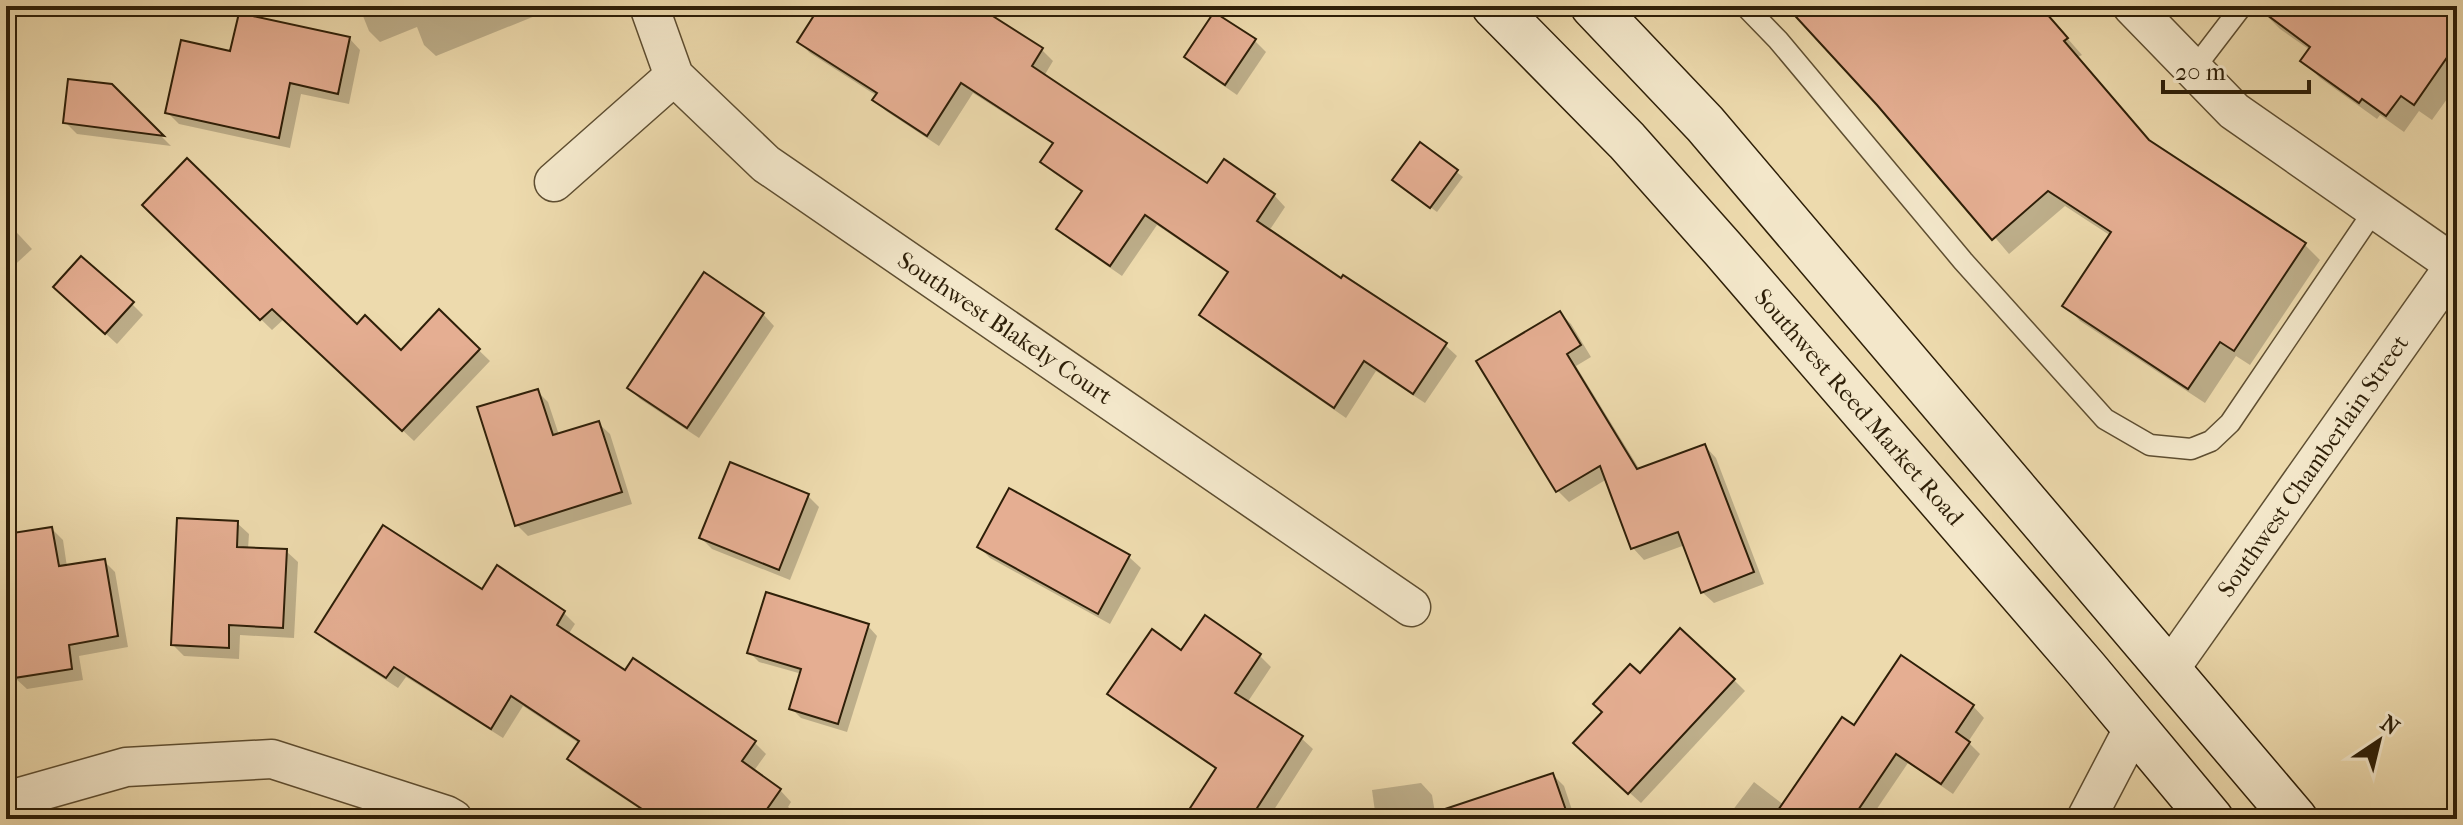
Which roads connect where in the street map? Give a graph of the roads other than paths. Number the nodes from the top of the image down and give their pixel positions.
1 (649, 6) edge
2 (1494, 6) edge
3 (1593, 6) edge
4 (1745, 6) edge
5 (2132, 6) edge
6 (2242, 6) edge
7 (2193, 70) junction
8 (674, 76) junction
9 (554, 182) dead end
10 (2375, 209) junction
11 (2456, 263) edge
12 (1411, 607) dead end
13 (2169, 670) junction
14 (2134, 727) junction
15 (6, 801) edge
16 (453, 819) edge
17 (2086, 819) edge
18 (2211, 819) edge
19 (2295, 819) edge

1 - 8 street, Southwest Blakely Court
2 - 14 main road, Southwest Reed Market Road
3 - 13 main road
4 - 10 lane
5 - 7 street
6 - 7 lane
7 - 10 street
8 - 9 street
8 - 12 street, Southwest Blakely Court
10 - 11 street
11 - 13 street, Southwest Chamberlain Street
13 - 19 main road
14 - 17 street
14 - 18 main road, Southwest Reed Market Road
15 - 16 street

